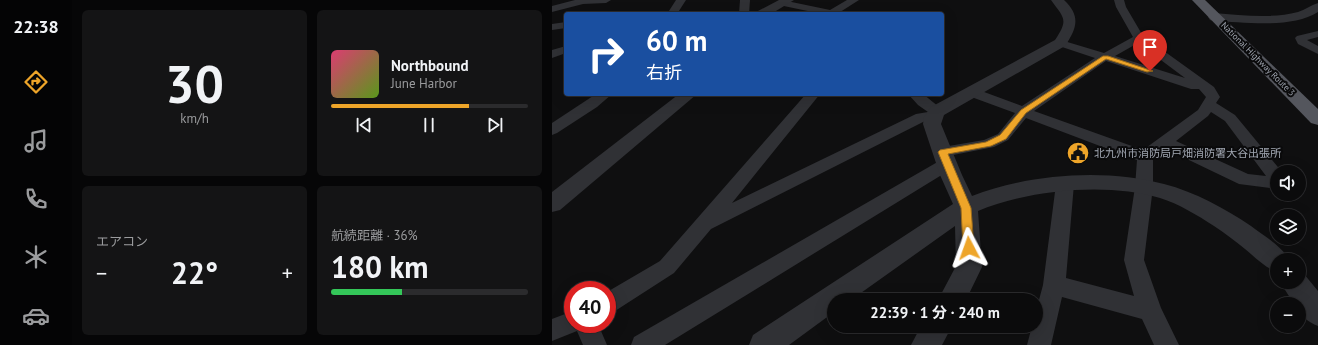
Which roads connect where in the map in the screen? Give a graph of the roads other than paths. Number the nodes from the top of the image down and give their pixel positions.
1 (606, 0) edge
2 (680, 0) edge
3 (745, 0) edge
4 (854, 0) edge
5 (1057, 0) edge
6 (1119, 0) edge
7 (1198, 0) edge
8 (1206, 0) edge
9 (584, 1) edge
10 (785, 1) edge
11 (1318, 6) edge
12 (552, 9) edge
13 (673, 12) edge
14 (744, 12) edge
15 (766, 12) edge
16 (825, 12) edge
17 (835, 12) edge
18 (1219, 17) junction
19 (564, 26) edge
20 (552, 27) edge
21 (1318, 34) edge
22 (1139, 38) junction
23 (1060, 44) junction
24 (564, 50) edge
25 (1318, 51) edge
26 (552, 54) edge
27 (1105, 57) junction
28 (971, 92) junction
29 (1210, 95) junction
30 (602, 96) edge
31 (687, 96) edge
32 (811, 96) edge
33 (917, 96) edge
34 (1318, 107) edge
35 (1024, 112) junction
36 (935, 113) junction
37 (1318, 119) edge
38 (552, 130) edge
39 (1165, 142) junction
40 (945, 158) junction
41 (1145, 158) junction
42 (1270, 169) edge
43 (1270, 182) edge
44 (1065, 184) junction
45 (1144, 188) junction
46 (552, 204) edge
47 (966, 208) junction
48 (702, 226) junction
49 (1270, 255) edge
50 (1054, 285) junction
51 (1299, 289) edge
52 (956, 293) edge
53 (616, 299) edge
54 (1150, 312) junction
55 (1318, 313) edge
56 (564, 325) edge
57 (552, 330) edge
58 (590, 333) edge
59 (933, 333) edge
60 (595, 345) edge
61 (643, 345) edge
62 (764, 345) edge
63 (926, 345) edge
64 (1038, 345) edge
65 (1167, 345) edge

1 - 9 street
2 - 13 street
3 - 14 street
4 - 17 street
5 - 23 street
6 - 22 street
7 - 18 highway, National Highway Route 3
8 - 18 highway, National Highway Route 3
9 - 12 street
10 - 15 street
10 - 16 street
11 - 18 street
18 - 34 highway, National Highway Route 3
18 - 37 highway, National Highway Route 3
19 - 20 street
21 - 25 street
22 - 27 street
22 - 29 street
23 - 27 street
23 - 28 street
24 - 26 street
27 - 29 street
27 - 35 street
28 - 35 street
28 - 36 street
29 - 39 street
29 - 42 street
30 - 38 street
31 - 46 street
32 - 48 street
33 - 36 street
35 - 40 street
35 - 41 street
36 - 40 street
36 - 48 street
39 - 41 street
39 - 43 street
40 - 47 street
40 - 61 street
41 - 45 street
44 - 45 street
44 - 47 street
44 - 50 street
45 - 49 street
45 - 54 street
47 - 52 street
47 - 62 street
48 - 53 street
50 - 54 street
50 - 64 street
51 - 55 street
54 - 65 street
56 - 57 street
58 - 60 street
59 - 63 street

